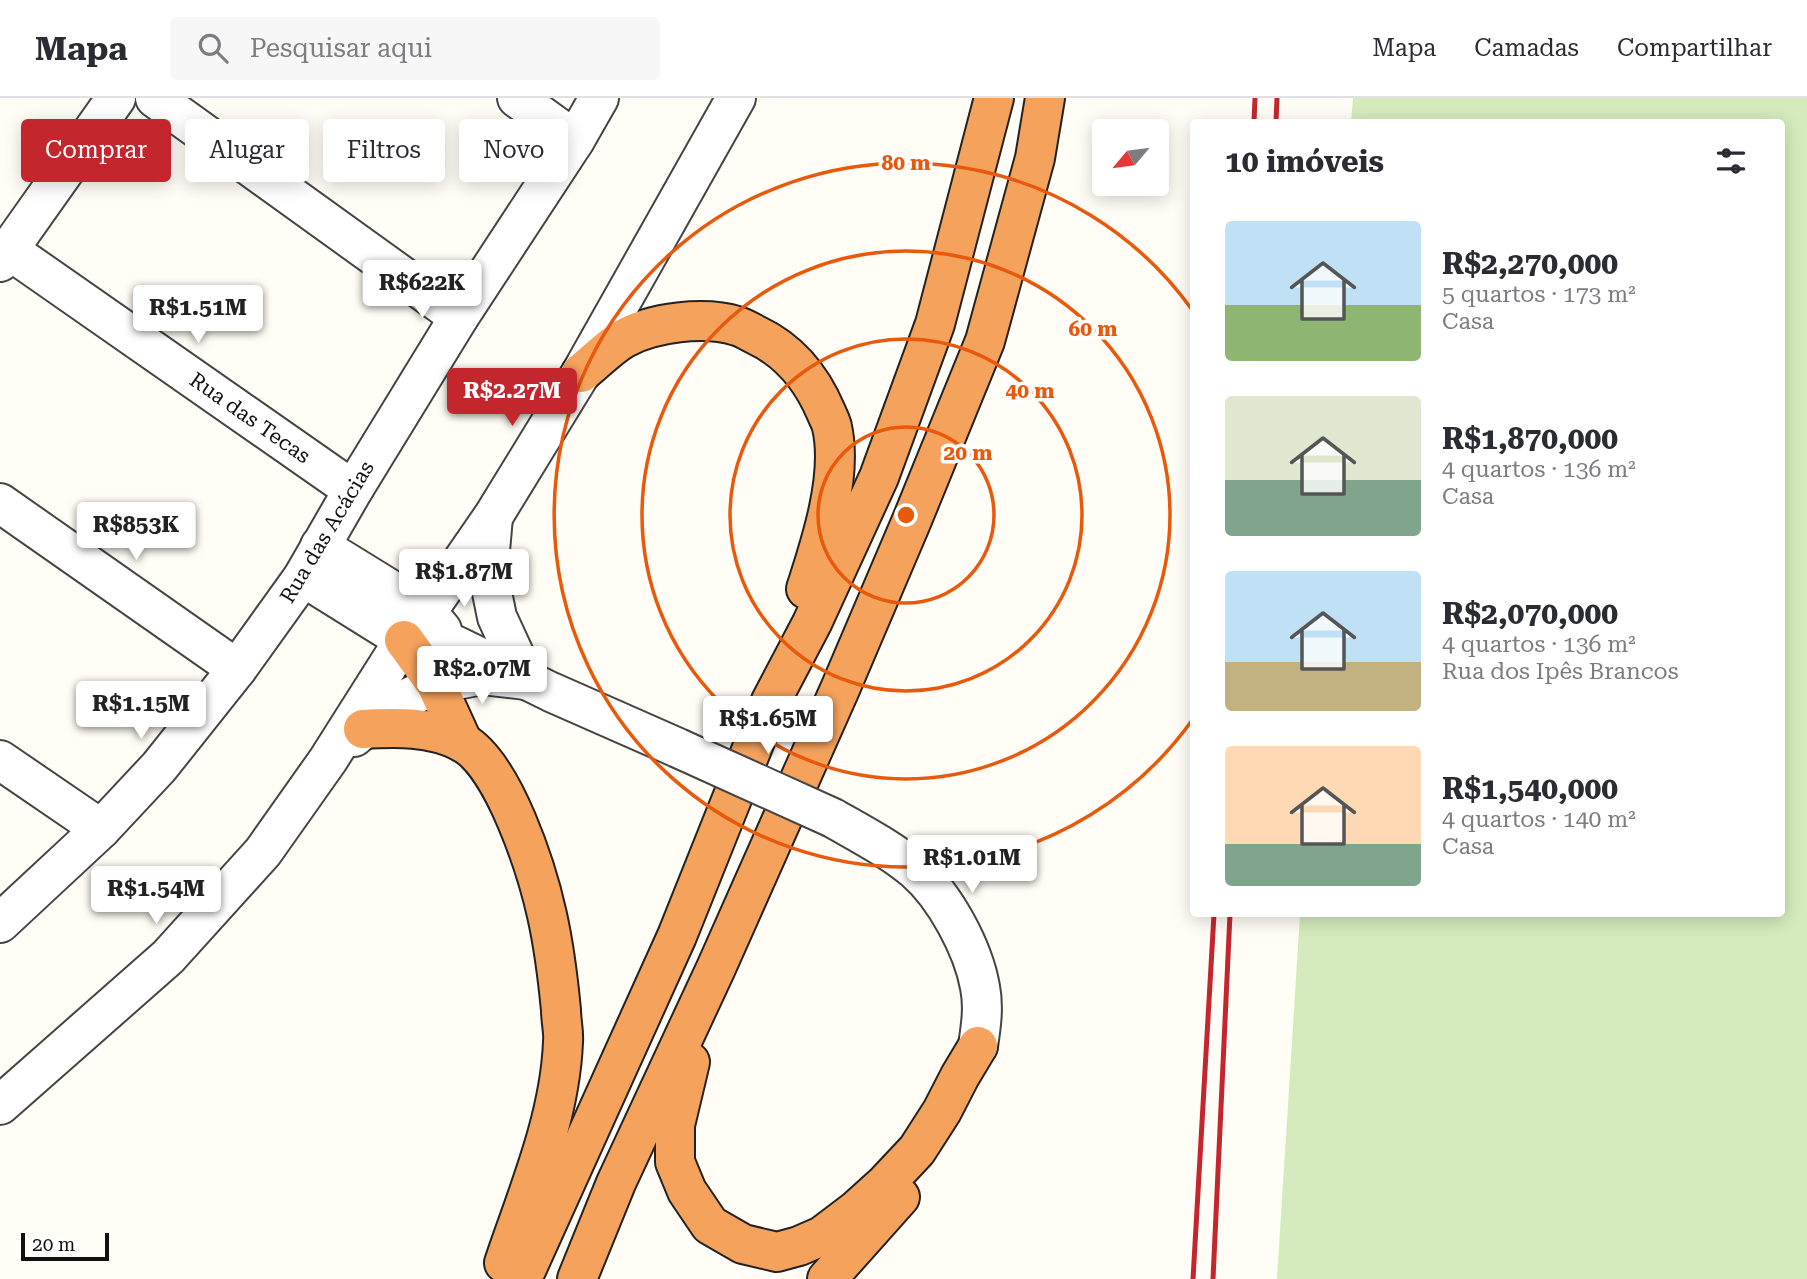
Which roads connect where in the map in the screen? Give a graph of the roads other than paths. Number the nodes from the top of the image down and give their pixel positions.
1 (116, 98) edge
2 (155, 98) edge
3 (517, 98) edge
4 (599, 98) edge
5 (736, 98) edge
6 (994, 98) edge
7 (1045, 98) edge
8 (575, 140) junction
9 (4, 256) edge
10 (458, 317) junction
11 (581, 373) junction
12 (353, 490) junction
13 (0, 503) edge
14 (494, 515) junction
15 (311, 561) junction
16 (416, 626) junction
17 (237, 669) junction
18 (526, 680) junction
19 (436, 684) junction
20 (771, 702) junction
21 (363, 729) junction
22 (463, 743) junction
23 (0, 760) edge
24 (328, 760) junction
25 (101, 829) junction
26 (0, 923) edge
27 (716, 968) junction
28 (978, 1046) junction
29 (0, 1105) edge
30 (499, 1279) edge
31 (522, 1279) edge
32 (577, 1279) edge
33 (827, 1279) edge

1 - 9 street
2 - 10 street
3 - 8 street
4 - 8 street, Rua das Acácias
5 - 11 street
6 - 20 highway
7 - 27 highway
8 - 10 street, Rua das Acácias
9 - 12 street, Rua das Tecas
10 - 12 street, Rua das Acácias
11 - 14 street
11 - 20 highway
12 - 15 street, Rua das Acácias
13 - 17 street
14 - 16 street
14 - 18 street
15 - 16 street
15 - 17 street, Rua das Acácias
16 - 18 street
16 - 19 highway
16 - 24 street
17 - 25 street, Rua das Acácias
18 - 19 street
18 - 28 street, bridge
19 - 21 street
19 - 22 highway
20 - 31 highway
21 - 22 highway
21 - 24 street
22 - 30 highway
23 - 25 street
24 - 29 street
25 - 26 street, Rua das Acácias
27 - 28 highway
27 - 32 highway
28 - 33 highway

